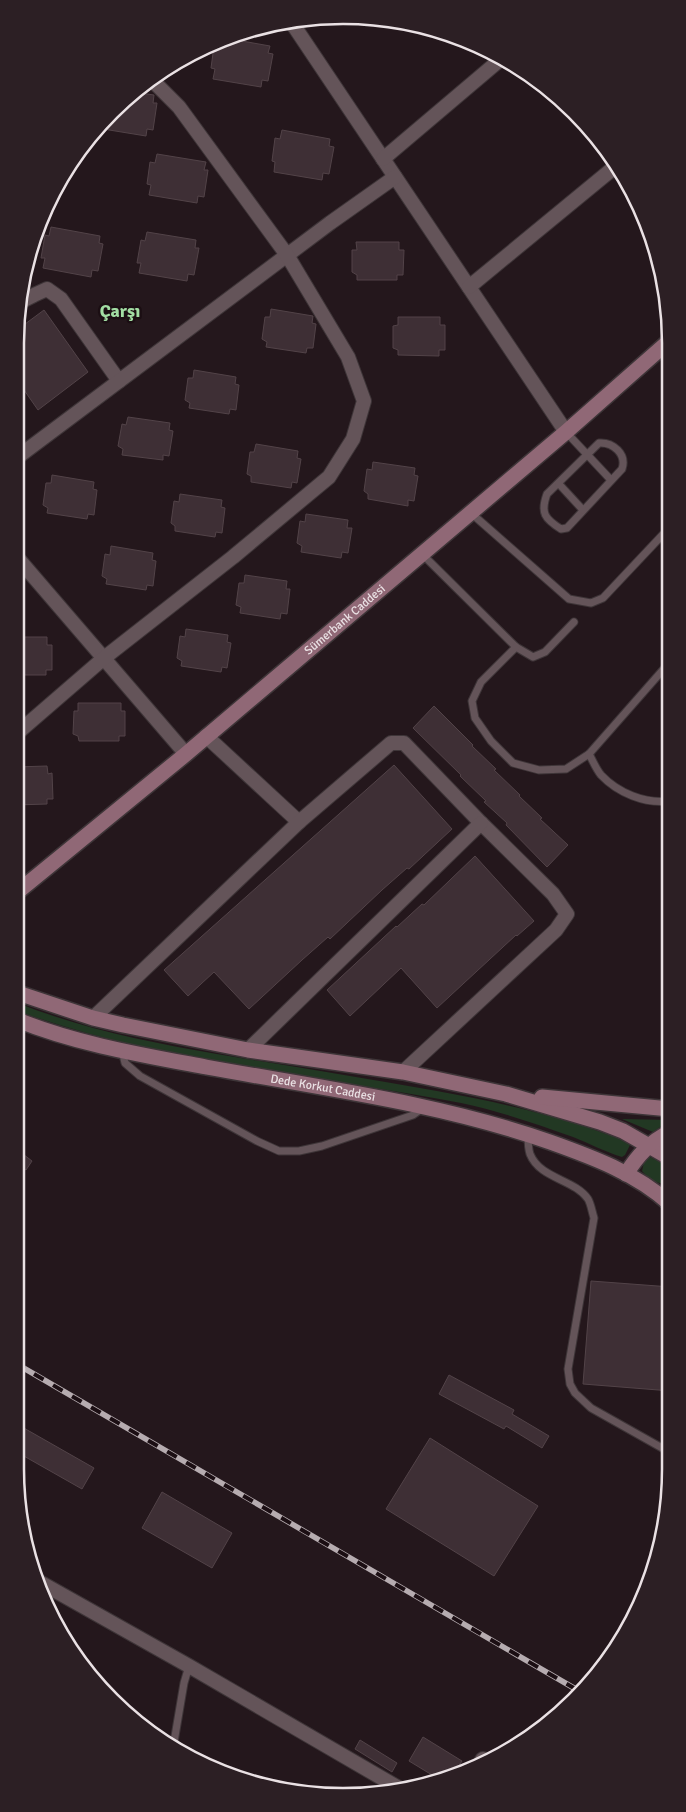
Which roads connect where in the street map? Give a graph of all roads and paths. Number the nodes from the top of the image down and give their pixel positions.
1 (295, 27) edge
2 (496, 63) edge
3 (157, 85) edge
4 (383, 159) junction
5 (611, 170) edge
6 (395, 177) junction
7 (287, 256) junction
8 (469, 287) junction
9 (27, 298) edge
10 (662, 347) edge
11 (120, 381) junction
12 (566, 432) junction
13 (24, 452) edge
14 (586, 454) junction
15 (610, 480) junction
16 (559, 484) junction
17 (583, 510) junction
18 (470, 512) junction
19 (662, 535) edge
20 (421, 554) junction
21 (24, 565) edge
22 (574, 622) dead end
23 (516, 647) junction
24 (104, 658) junction
25 (662, 672) edge
26 (24, 727) edge
27 (206, 736) junction
28 (186, 754) junction
29 (589, 754) junction
30 (662, 803) edge
31 (299, 822) junction
32 (481, 823) junction
33 (24, 887) edge
34 (24, 995) edge
35 (93, 1018) junction
36 (24, 1022) edge
37 (248, 1050) junction
38 (122, 1051) junction
39 (404, 1072) junction
40 (506, 1094) junction
41 (424, 1107) junction
42 (662, 1108) edge
43 (528, 1134) junction
44 (662, 1137) edge
45 (649, 1145) junction
46 (662, 1153) edge
47 (626, 1174) junction
48 (662, 1196) edge
49 (662, 1448) edge
50 (46, 1586) edge
51 (189, 1666) junction
52 (174, 1739) edge
53 (393, 1784) edge

1 - 4 street
2 - 4 street
3 - 7 street
4 - 6 street
5 - 8 street
6 - 7 street
6 - 8 street
7 - 11 street
7 - 24 street
8 - 12 street
9 - 11 street
10 - 12 main road, Sümerbank Caddesi
11 - 13 street
12 - 14 lane
12 - 18 main road, Sümerbank Caddesi
14 - 15 lane
14 - 15 lane
14 - 16 lane
15 - 17 lane
16 - 17 lane
16 - 17 lane
18 - 19 lane
18 - 20 main road, Sümerbank Caddesi
20 - 23 lane
20 - 27 main road, Sümerbank Caddesi
21 - 24 street
22 - 23 lane
23 - 29 lane
24 - 26 street
24 - 28 street
25 - 29 lane
27 - 28 main road, Sümerbank Caddesi
27 - 31 street
28 - 33 main road, Sümerbank Caddesi
29 - 30 lane
31 - 32 street
31 - 35 street
32 - 37 street
32 - 39 street
34 - 35 main road, Dede Korkut Caddesi
35 - 37 main road, Dede Korkut Caddesi
36 - 38 main road, Dede Korkut Caddesi
37 - 39 main road, Dede Korkut Caddesi
38 - 41 main road, Dede Korkut Caddesi
38 - 41 lane
39 - 40 main road, Dede Korkut Caddesi
40 - 42 main road, Dede Korkut Caddesi
40 - 45 main road, Dede Korkut Caddesi
41 - 43 main road, Dede Korkut Caddesi
43 - 47 main road, Dede Korkut Caddesi
43 - 49 lane
44 - 45 main road
45 - 46 main road, Dede Korkut Caddesi
45 - 47 main road
47 - 48 main road, Dede Korkut Caddesi
50 - 51 street
51 - 52 lane
51 - 53 street

